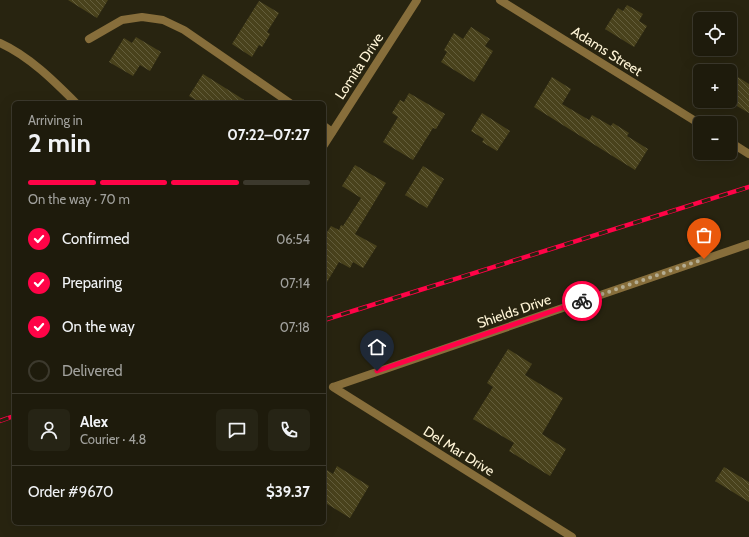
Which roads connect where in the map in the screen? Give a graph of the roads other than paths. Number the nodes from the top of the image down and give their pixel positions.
1 (417, 0) edge
2 (500, 0) edge
3 (88, 39) dead end
4 (0, 43) edge
5 (74, 101) edge
6 (287, 101) edge
7 (693, 120) edge
8 (326, 128) edge
9 (332, 132) junction
10 (326, 142) edge
11 (737, 146) edge
12 (749, 154) edge
13 (749, 244) edge
14 (333, 387) joint
15 (572, 537) edge

1 - 9 street, Lomita Drive
2 - 7 street, Adams Street
3 - 6 street
4 - 5 street
8 - 9 street
9 - 10 street, Lomita Drive
11 - 12 street
13 - 14 street, Shields Drive
14 - 15 street, Del Mar Drive

